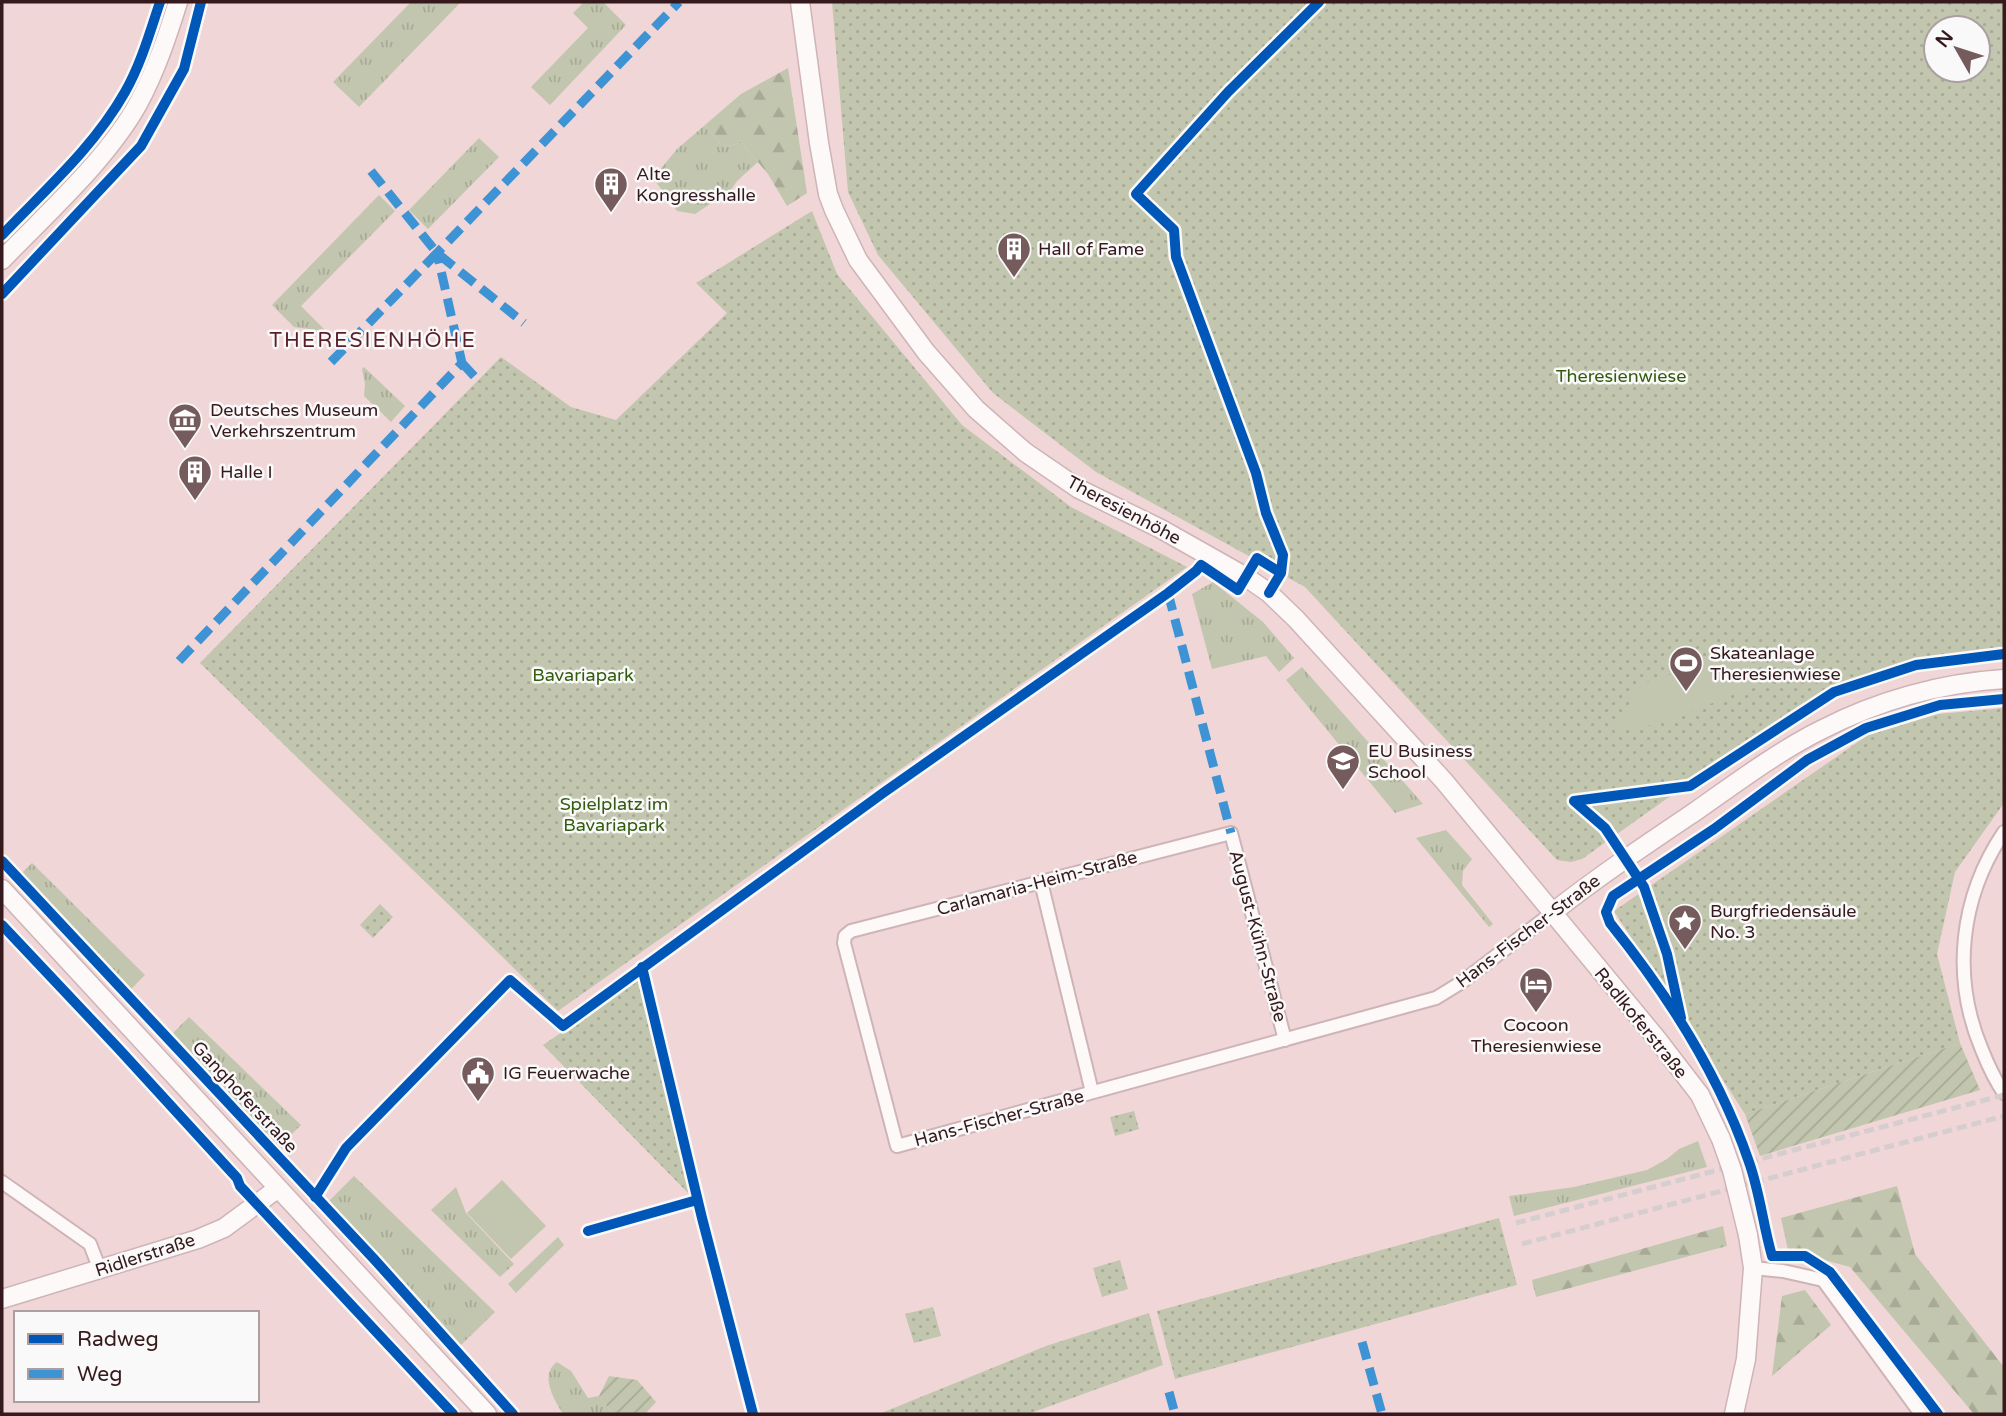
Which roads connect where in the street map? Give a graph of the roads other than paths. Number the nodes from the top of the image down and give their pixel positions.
1 (178, 2) edge
2 (800, 2) edge
3 (2, 260) edge
4 (2004, 679) edge
5 (2004, 832) edge
6 (1231, 833) joint
7 (1041, 882) junction
8 (2, 889) edge
9 (1552, 912) junction
10 (1285, 1040) junction
11 (1092, 1092) junction
12 (2004, 1093) edge
13 (897, 1146) joint
14 (2, 1182) edge
15 (277, 1189) junction
16 (1753, 1268) junction
17 (100, 1270) junction
18 (2, 1299) edge
19 (487, 1414) edge
20 (1734, 1414) edge
21 (1921, 1414) edge

1 - 3 main road
2 - 9 main road, Theresienhöhe
4 - 9 main road, Hans-Fischer-Straße
5 - 12 street
6 - 7 street, Carlamaria-Heim-Straße
6 - 10 street, August-Kühn-Straße
7 - 11 street
7 - 13 street, Carlamaria-Heim-Straße
8 - 15 main road, Ganghoferstraße
9 - 10 street, Hans-Fischer-Straße
9 - 16 main road, Radlkoferstraße, bridge
10 - 11 street, Hans-Fischer-Straße
11 - 13 street, Hans-Fischer-Straße
14 - 17 street
15 - 17 main road, Ridlerstraße
15 - 19 main road, Ganghoferstraße
16 - 20 main road
16 - 21 street
17 - 18 main road, Ridlerstraße

